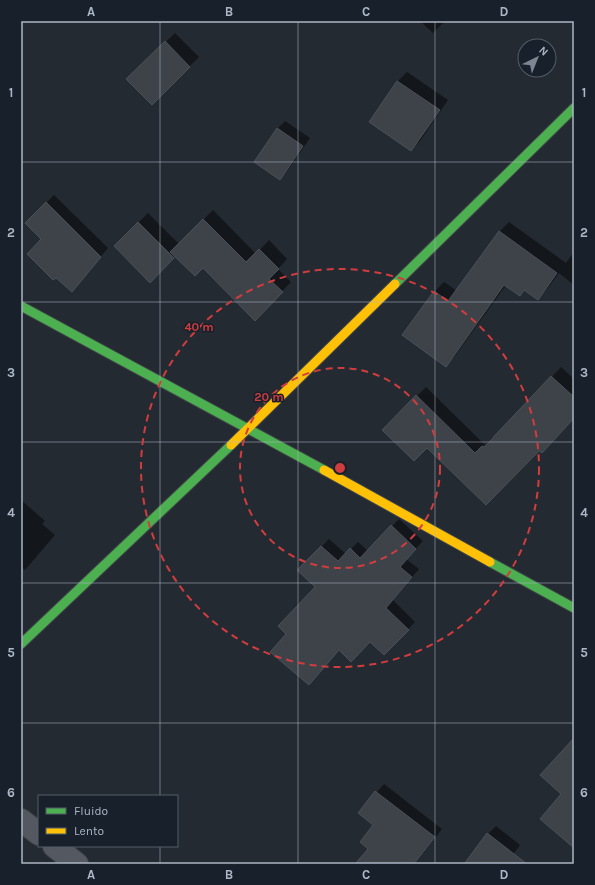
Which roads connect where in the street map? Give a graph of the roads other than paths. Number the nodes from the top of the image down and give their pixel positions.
1 (574, 108) edge
2 (21, 306) edge
3 (249, 428) junction
4 (574, 608) edge
5 (21, 644) edge
6 (21, 820) edge
7 (38, 833) edge
8 (55, 847) edge
9 (77, 864) edge

1 - 3 street
2 - 3 street
3 - 4 street
3 - 5 street
6 - 7 street
8 - 9 street

